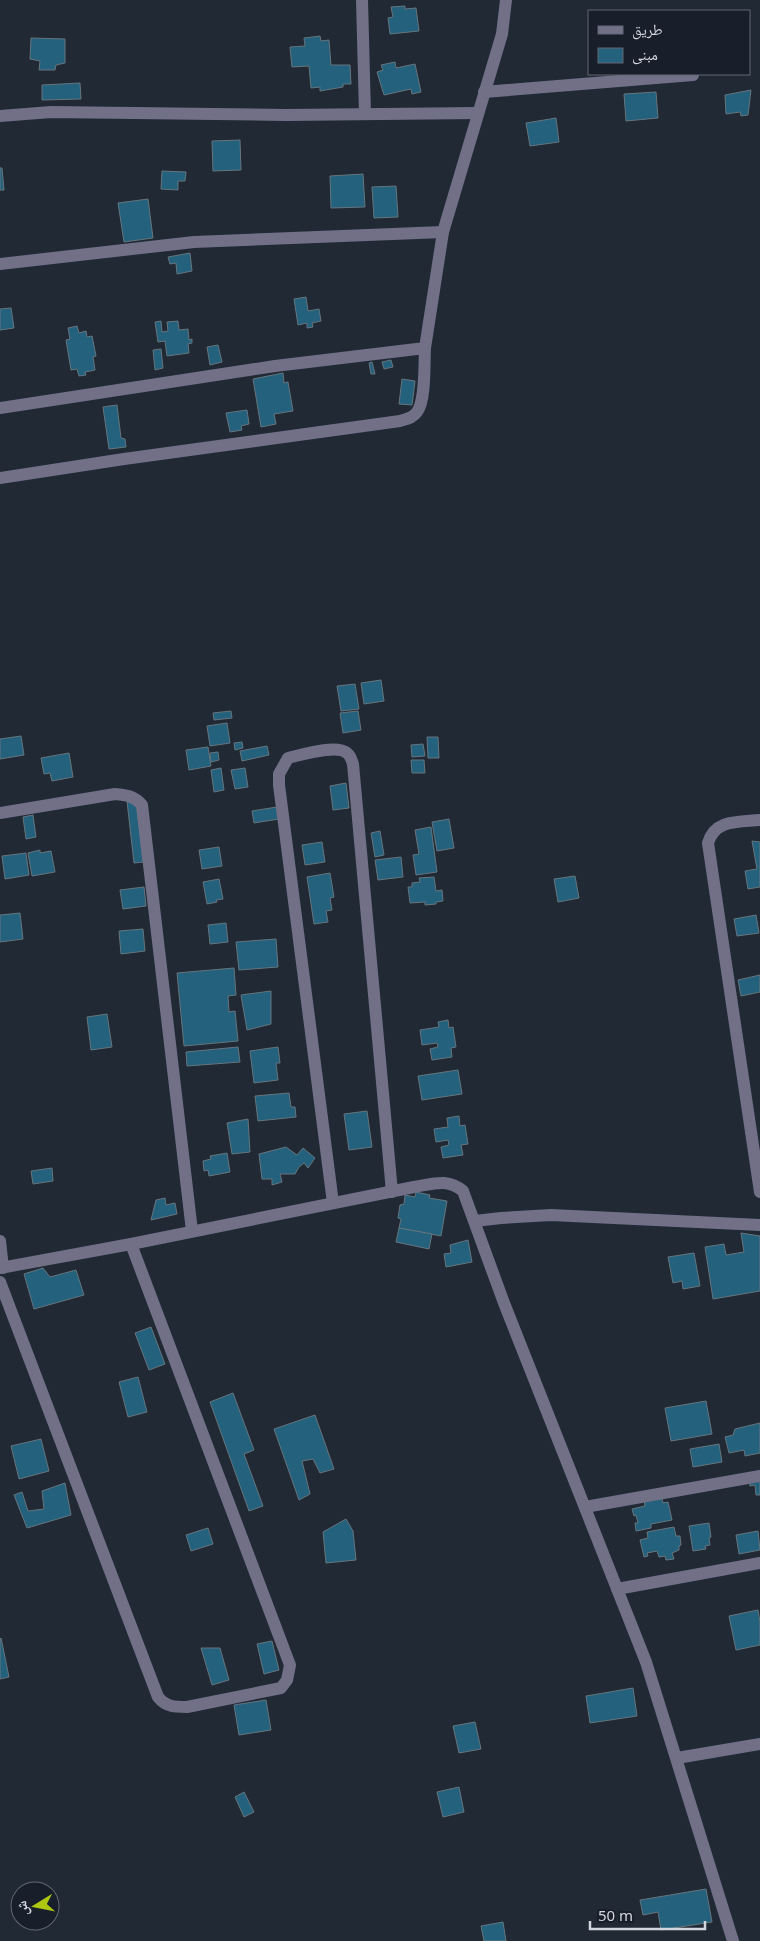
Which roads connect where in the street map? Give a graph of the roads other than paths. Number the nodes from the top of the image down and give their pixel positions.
1 (362, 0) edge
2 (506, 0) edge
3 (693, 75) edge
4 (484, 92) junction
5 (478, 113) junction
6 (365, 114) junction
7 (0, 116) edge
8 (443, 232) junction
9 (0, 264) edge
10 (425, 348) junction
11 (0, 408) edge
12 (0, 478) edge
13 (0, 813) edge
14 (760, 820) edge
15 (392, 1192) junction
16 (760, 1192) edge
17 (333, 1203) junction
18 (475, 1222) junction
19 (760, 1224) edge
20 (192, 1231) junction
21 (0, 1240) edge
22 (131, 1244) junction
23 (2, 1268) edge
24 (0, 1282) edge
25 (760, 1476) edge
26 (585, 1507) junction
27 (760, 1563) edge
28 (617, 1589) junction
29 (760, 1744) edge
30 (677, 1758) junction
31 (733, 1941) edge

1 - 6 street
2 - 4 street
3 - 4 street
4 - 5 street
5 - 6 street
5 - 8 street
6 - 7 street
8 - 9 street
8 - 10 street
10 - 11 street
10 - 12 street
13 - 20 street
14 - 16 street
15 - 17 street
15 - 17 street
15 - 18 street
17 - 20 street
18 - 19 street
18 - 26 street
20 - 22 street
21 - 23 street
22 - 23 street
22 - 24 street
25 - 26 street
26 - 28 street
27 - 28 street
28 - 30 street
29 - 30 street
30 - 31 street

